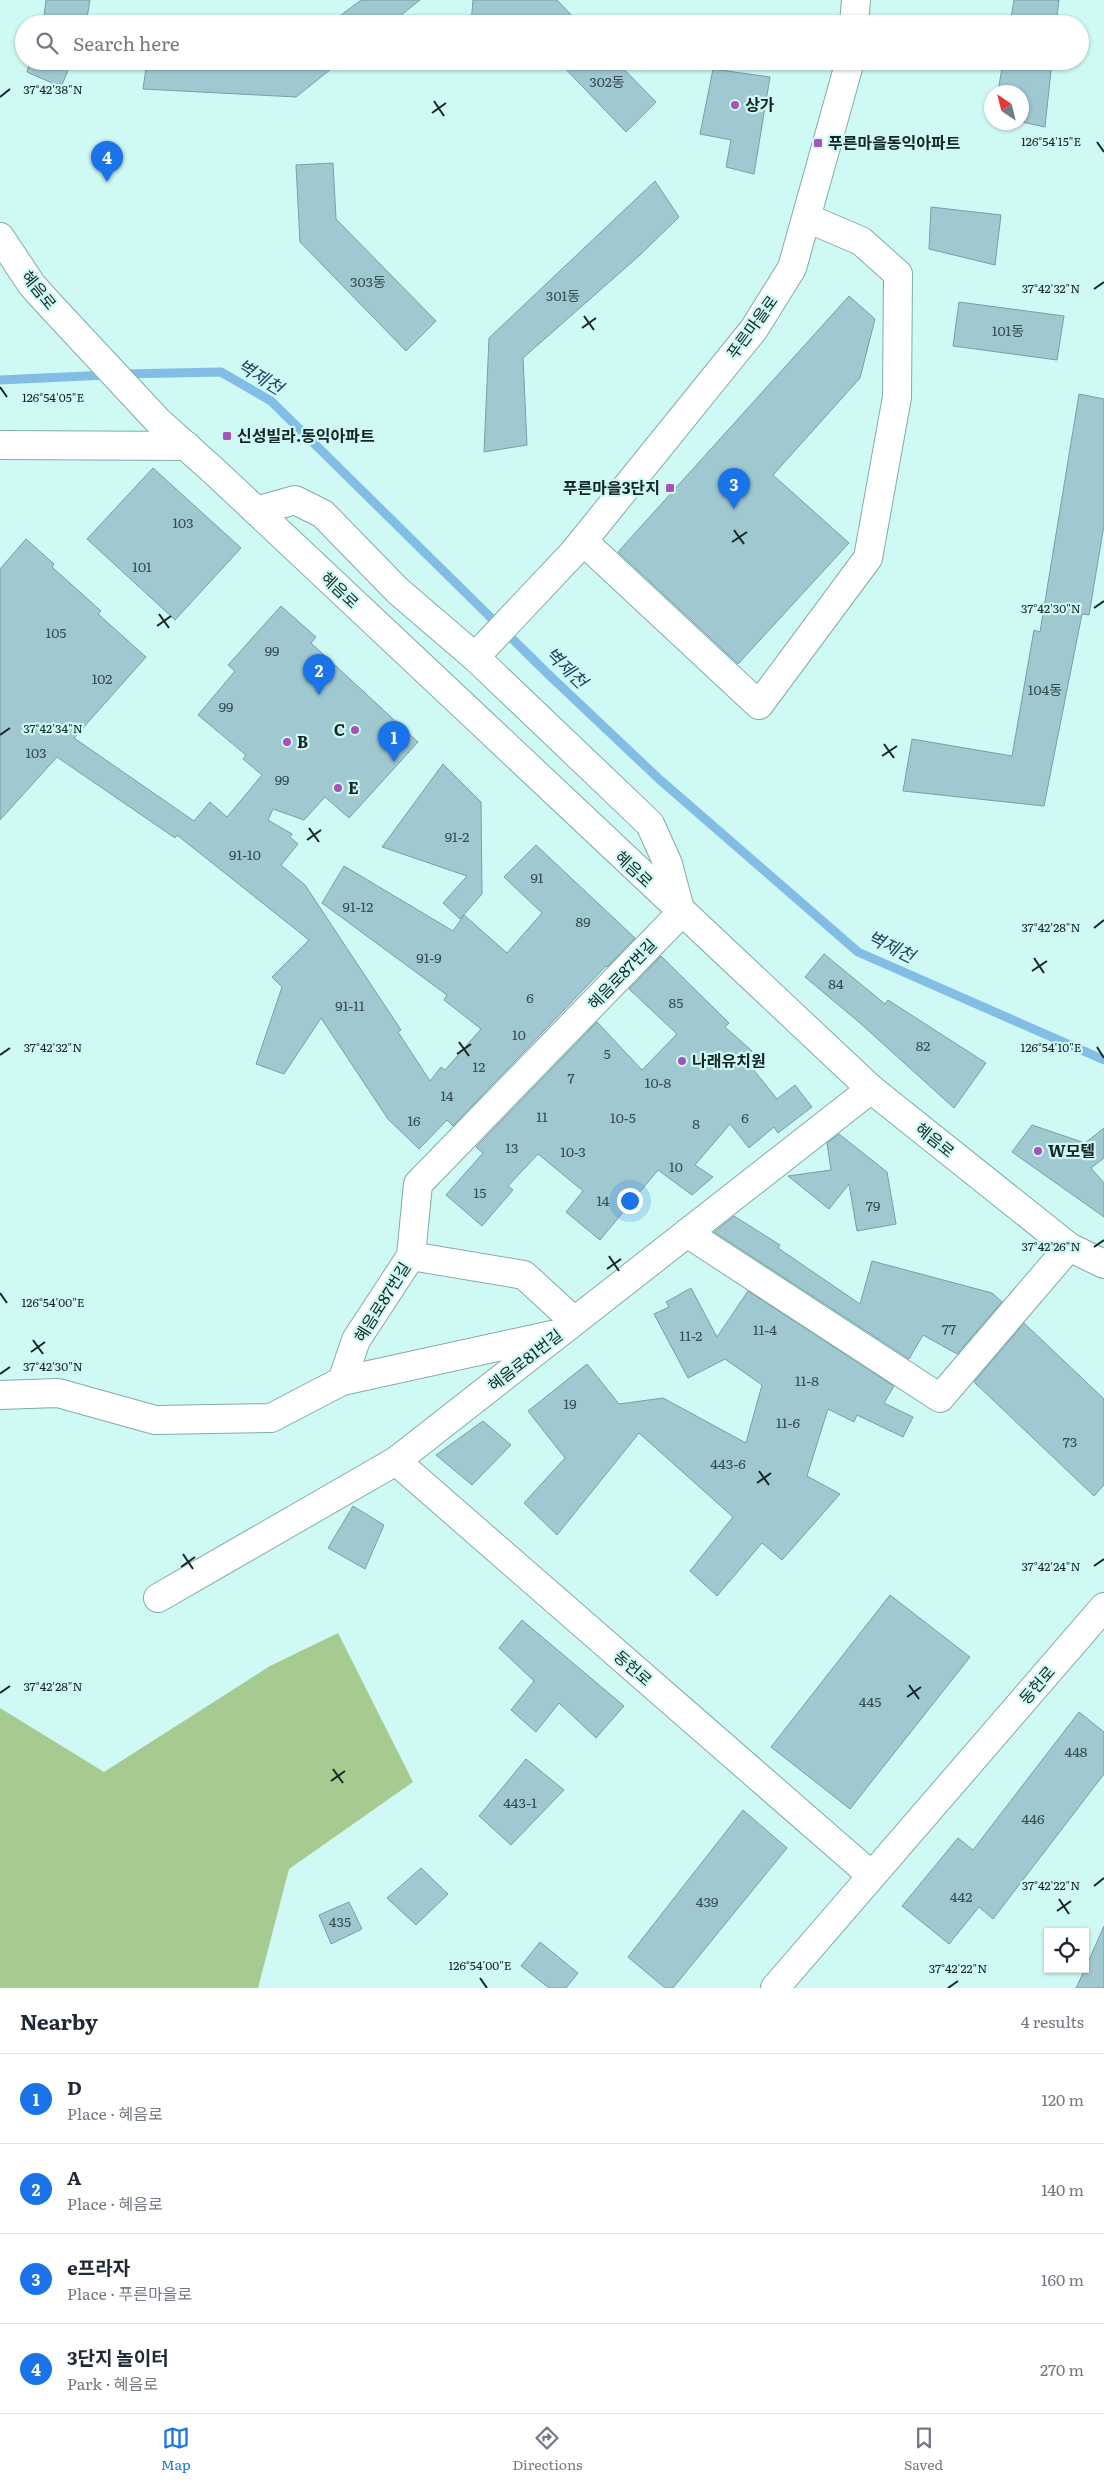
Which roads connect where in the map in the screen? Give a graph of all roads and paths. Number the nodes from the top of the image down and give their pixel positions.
1 (856, 0) edge
2 (855, 15) edge
3 (848, 70) edge
4 (807, 218) junction
5 (0, 237) edge
6 (0, 445) edge
7 (187, 446) junction
8 (256, 511) junction
9 (578, 546) junction
10 (482, 649) junction
11 (681, 913) junction
12 (871, 1089) junction
13 (687, 1233) junction
14 (1069, 1247) junction
15 (411, 1256) junction
16 (1104, 1264) edge
17 (566, 1327) junction
18 (342, 1381) junction
19 (0, 1395) edge
20 (396, 1461) junction
21 (158, 1598) dead end
22 (1104, 1607) edge
23 (871, 1875) junction
24 (783, 1986) edge

1 - 2 street
3 - 4 street, 푸른마을로
4 - 9 street, 푸른마을로
4 - 9 street
5 - 7 street, 혜음로
6 - 7 street
7 - 8 street, 혜음로
8 - 10 street
8 - 11 street, 혜음로
9 - 10 street, 푸른마을로
10 - 11 street
11 - 12 street, 혜음로
11 - 15 street, 혜음로87번길
12 - 13 street, 혜음로81번길
12 - 14 street, 혜음로
13 - 14 street
13 - 17 street, 혜음로81번길
14 - 16 street, 혜음로
15 - 17 street
15 - 18 street, 혜음로87번길
17 - 18 street
17 - 20 street, 혜음로81번길
18 - 19 street
20 - 21 street, 혜음로81번길
20 - 23 street, 동헌로
22 - 23 street, 동헌로
23 - 24 street, 동헌로

